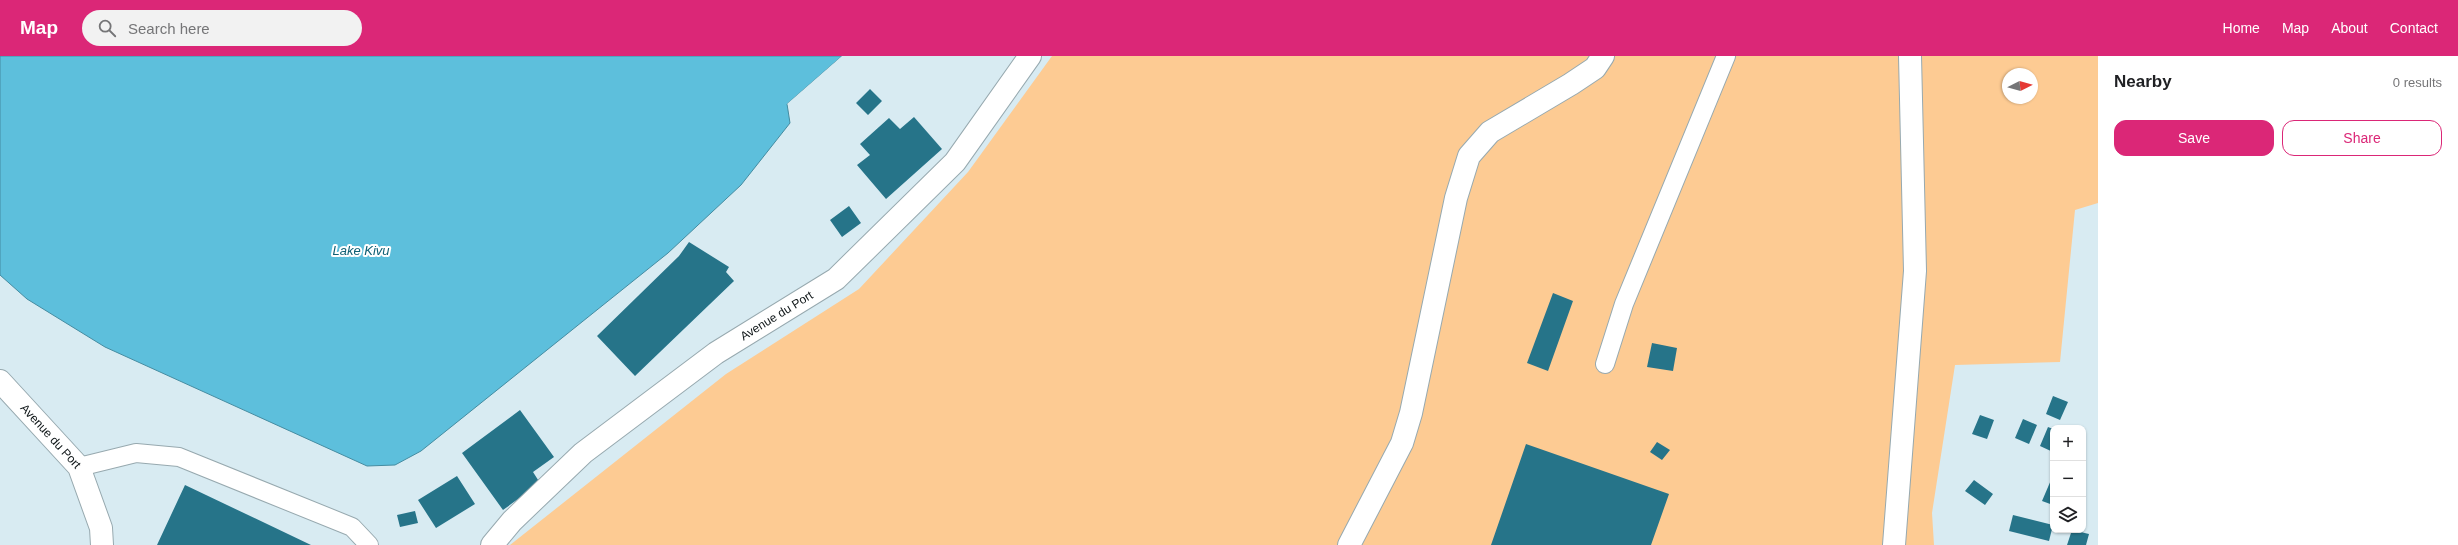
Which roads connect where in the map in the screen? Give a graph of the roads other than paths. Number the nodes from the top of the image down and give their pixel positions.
1 (1030, 56) edge
2 (1603, 56) edge
3 (1726, 56) edge
4 (1910, 56) edge
5 (1605, 364) dead end
6 (0, 381) edge
7 (79, 467) junction
8 (102, 545) edge
9 (369, 545) edge
10 (492, 545) edge
11 (1349, 545) edge
12 (1894, 545) edge

1 - 10 street, Avenue du Port
2 - 11 street
3 - 5 lane
4 - 12 street
6 - 7 street, Avenue du Port
7 - 8 street, Avenue du Port
7 - 9 lane

